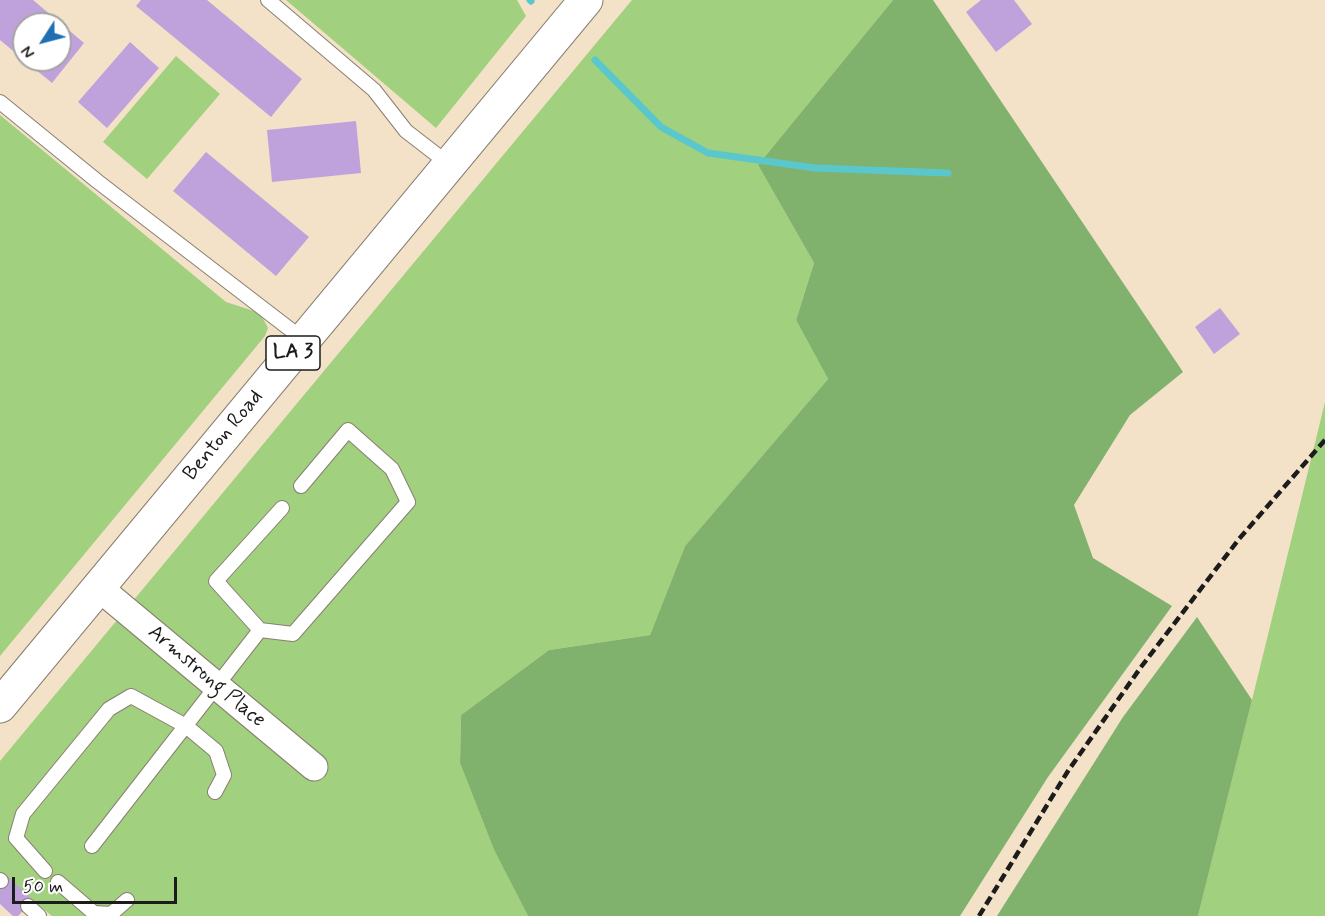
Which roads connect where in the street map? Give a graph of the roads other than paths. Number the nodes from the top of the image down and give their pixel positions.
1 (268, 0) edge
2 (586, 0) edge
3 (0, 102) edge
4 (450, 165) junction
5 (304, 340) junction
6 (301, 486) dead end
7 (282, 508) dead end
8 (98, 587) junction
9 (260, 630) junction
10 (217, 686) junction
11 (0, 706) edge
12 (186, 726) junction
13 (314, 766) dead end
14 (215, 792) dead end
15 (92, 846) dead end
16 (45, 871) dead end
17 (58, 882) dead end
18 (128, 900) dead end
19 (28, 906) dead end
20 (39, 916) edge

1 - 4 lane
2 - 4 main road, Benton Road / LA 3
3 - 5 lane
4 - 5 main road, Benton Road / LA 3
5 - 8 main road, Benton Road / LA 3
6 - 9 lane
7 - 9 lane
8 - 10 street, Armstrong Place
8 - 11 main road, Benton Road / LA 3
9 - 10 lane
10 - 12 lane
10 - 13 street, Armstrong Place
12 - 14 lane
12 - 15 lane
12 - 16 lane
17 - 18 lane
19 - 20 lane

